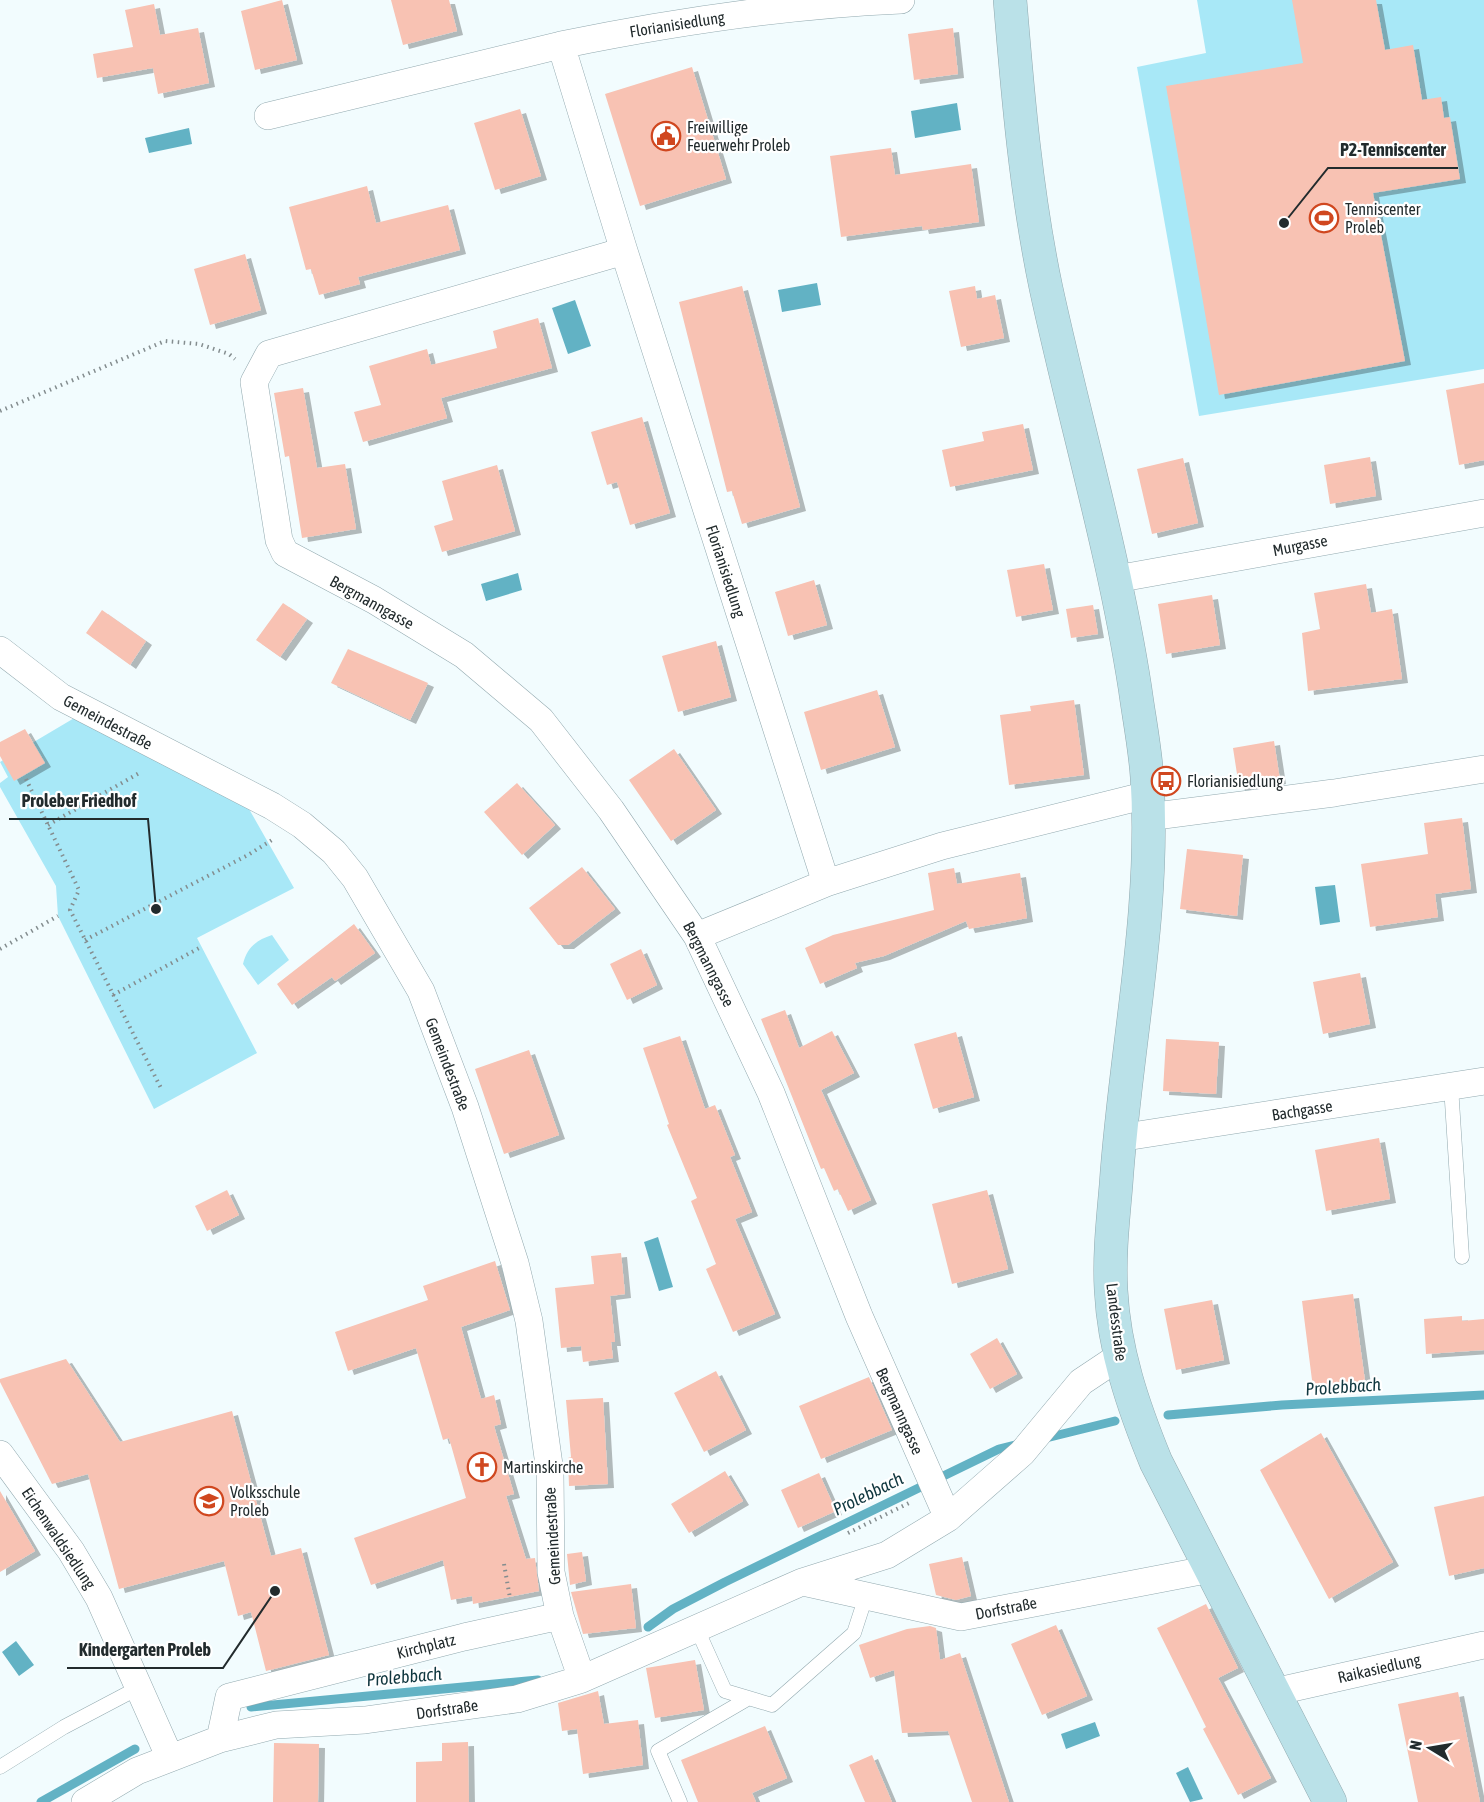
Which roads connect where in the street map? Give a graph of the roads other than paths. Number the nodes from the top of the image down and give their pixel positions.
1 (900, 0) edge
2 (1010, 0) edge
3 (561, 45) junction
4 (268, 116) dead end
5 (624, 251) junction
6 (1484, 513) edge
7 (1116, 579) junction
8 (0, 650) edge
9 (1484, 769) edge
10 (1148, 806) junction
11 (826, 883) junction
12 (697, 936) junction
13 (1484, 1081) edge
14 (1451, 1086) junction
15 (1119, 1138) junction
16 (1462, 1257) dead end
17 (1120, 1356) junction
18 (0, 1454) edge
19 (948, 1518) junction
20 (1210, 1569) junction
21 (802, 1582) junction
22 (866, 1596) junction
23 (560, 1616) junction
24 (697, 1629) junction
25 (1484, 1645) edge
26 (579, 1669) junction
27 (138, 1688) junction
28 (1274, 1692) junction
29 (749, 1698) junction
30 (220, 1738) junction
31 (170, 1758) junction
32 (0, 1767) edge
33 (85, 1802) edge
34 (680, 1802) edge
35 (1330, 1802) edge

1 - 3 street, Florianisiedlung
2 - 7 main road, Landesstraße
3 - 4 street, Florianisiedlung
3 - 5 street, Florianisiedlung
5 - 11 street, Florianisiedlung
5 - 12 street, Bergmanngasse
6 - 7 street, Murgasse
7 - 10 main road, Landesstraße
8 - 23 street, Gemeindestraße
9 - 10 street
10 - 11 street
10 - 15 main road, Landesstraße
11 - 12 street
12 - 19 street, Bergmanngasse
13 - 14 street, Bachgasse
14 - 15 street, Bachgasse
14 - 16 lane
15 - 17 main road, Landesstraße
17 - 19 street, Dorfstraße
17 - 20 main road, Landesstraße
18 - 27 street, Eichenwaldsiedlung
19 - 21 street, Dorfstraße
20 - 22 street, Dorfstraße
20 - 28 main road, Landesstraße
21 - 22 street, Dorfstraße
21 - 24 street, Dorfstraße
22 - 29 lane
23 - 26 street, Gemeindestraße
23 - 30 street, Kirchplatz
24 - 26 street, Dorfstraße
24 - 29 lane
25 - 28 street, Raikasiedlung
26 - 30 street, Dorfstraße
27 - 31 street, Eichenwaldsiedlung
27 - 32 lane
28 - 35 main road, Landesstraße
29 - 34 lane
30 - 31 street, Dorfstraße
31 - 33 street, Dorfstraße

